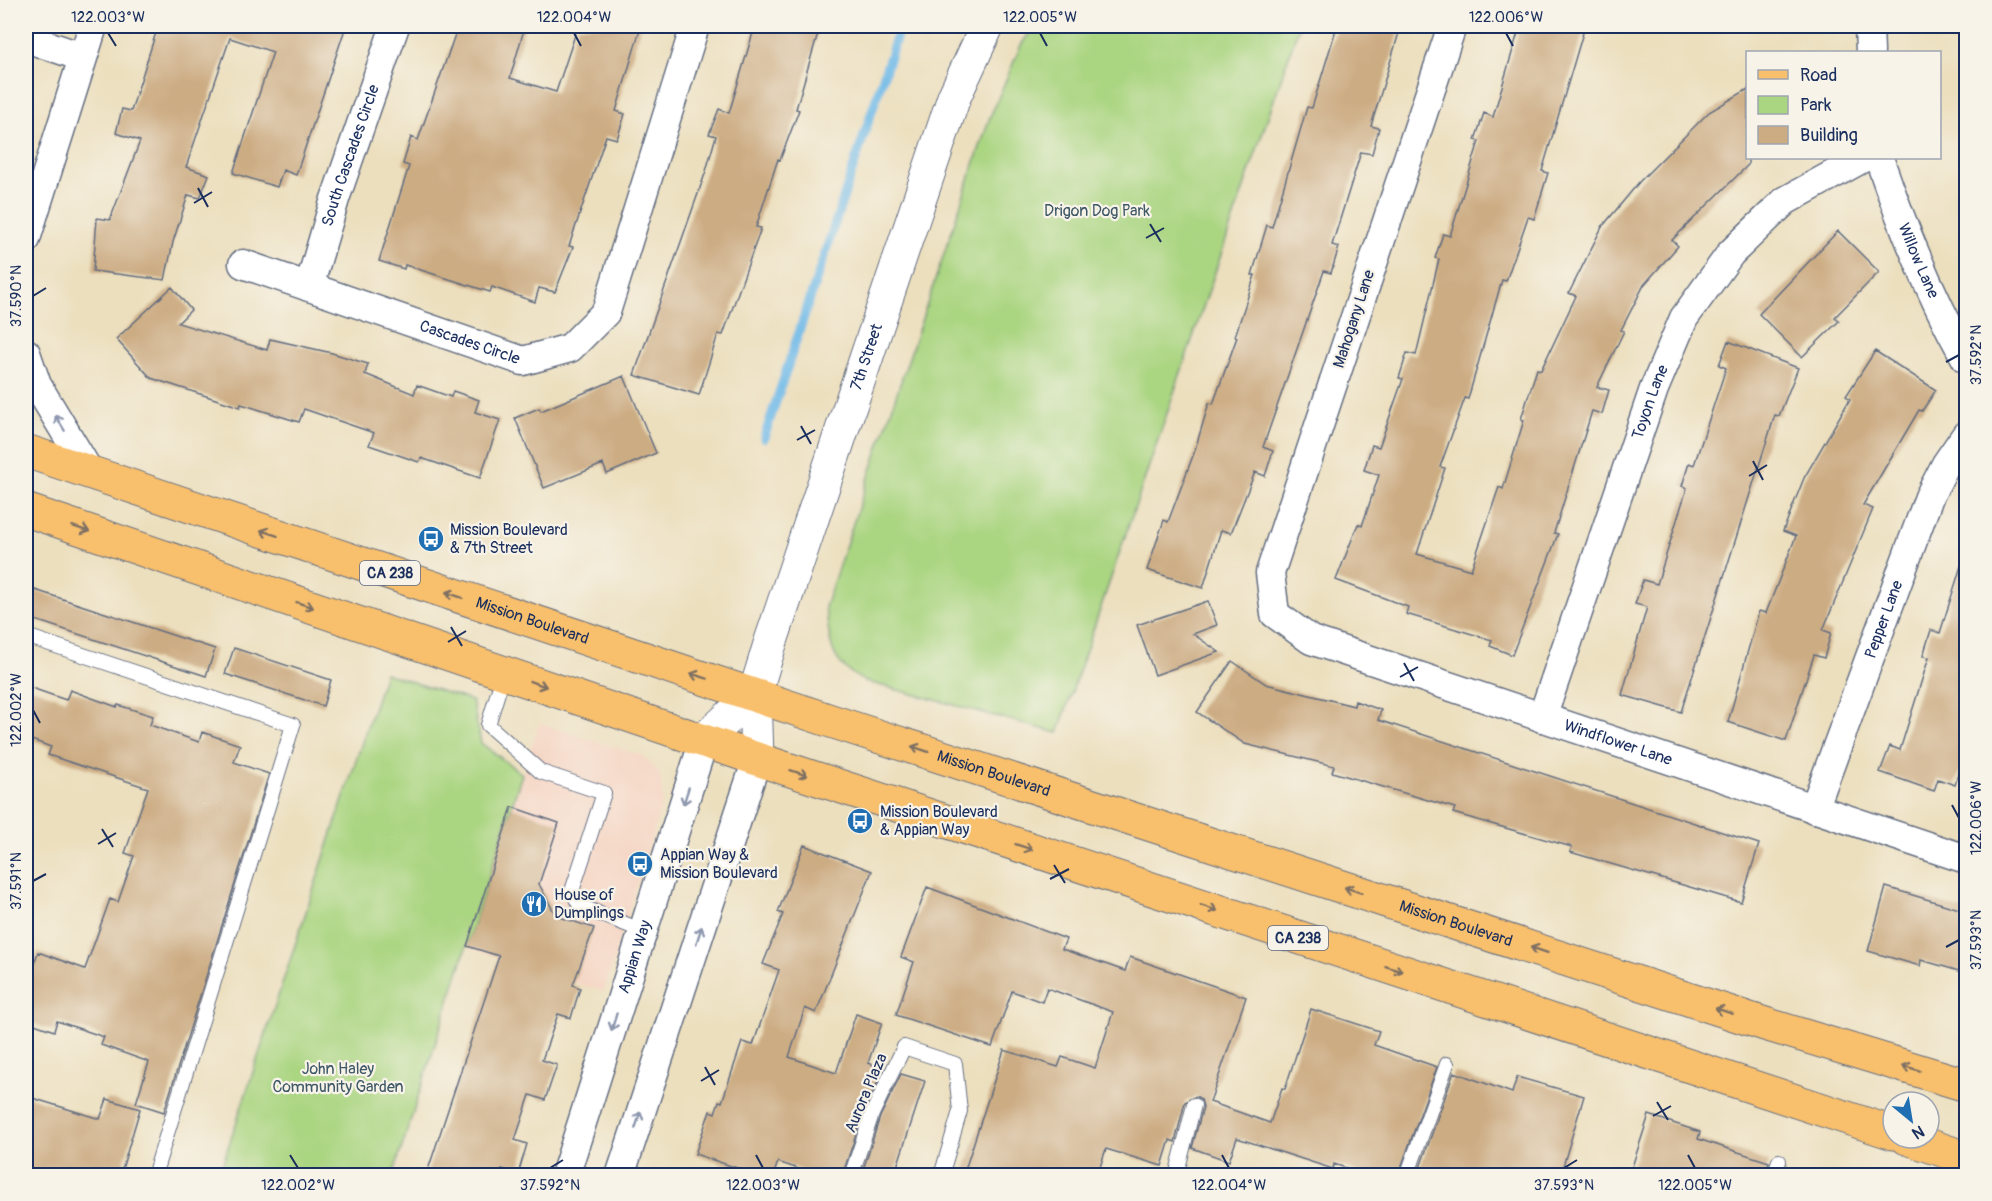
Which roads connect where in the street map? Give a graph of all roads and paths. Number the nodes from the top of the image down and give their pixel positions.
1 (93, 26) edge
2 (395, 26) edge
3 (695, 26) edge
4 (987, 26) edge
5 (1452, 26) edge
6 (1869, 26) edge
7 (26, 38) edge
8 (1870, 51) edge
9 (82, 57) junction
10 (1861, 159) edge
11 (1879, 159) edge
12 (26, 239) edge
13 (243, 264) dead end
14 (309, 287) junction
15 (26, 353) edge
16 (1966, 359) edge
17 (1966, 435) edge
18 (26, 451) edge
19 (90, 473) junction
20 (26, 510) edge
21 (1275, 614) joint
22 (26, 636) edge
23 (504, 672) junction
24 (755, 693) junction
25 (1542, 718) junction
26 (704, 740) junction
27 (758, 759) junction
28 (1814, 809) junction
29 (1966, 859) edge
30 (643, 931) junction
31 (1447, 1064) dead end
32 (1966, 1085) edge
33 (1194, 1105) dead end
34 (1881, 1130) edge
35 (1941, 1150) edge
36 (1966, 1158) edge
37 (1779, 1161) dead end
38 (154, 1176) edge
39 (565, 1176) edge
40 (620, 1176) edge
41 (851, 1176) edge
42 (941, 1176) edge
43 (1176, 1176) edge
44 (1407, 1176) edge
45 (1774, 1176) edge

1 - 9 street
2 - 14 street, South Cascades Circle
3 - 14 street, Cascades Circle
4 - 24 street, 7th Street
5 - 21 street, Mahogany Lane
6 - 8 street
7 - 9 street
9 - 12 street
10 - 25 street, Toyon Lane
11 - 16 street, Willow Lane
13 - 14 street, Cascades Circle
19 -> 15 street
17 - 28 street, Pepper Lane
18 - 19 main road, Mission Boulevard / CA 238
24 -> 19 main road, Mission Boulevard / CA 238
20 -> 23 main road, CA 238
21 - 25 street, Windflower Lane
22 - 38 lane
23 -> 26 main road, CA 238
23 - 30 lane
24 - 26 street, 7th Street
24 - 27 street, 7th Street
32 -> 24 main road, Mission Boulevard / CA 238
25 - 28 street, Windflower Lane
26 - 27 main road, CA 238
26 -> 30 street, Appian Way
27 -> 34 main road, CA 238
40 -> 27 street
28 - 29 street, Windflower Lane
30 -> 39 street, Appian Way
31 - 44 lane
33 - 43 lane
35 - 36 main road
37 - 45 lane
41 - 42 lane, Aurora Plaza

